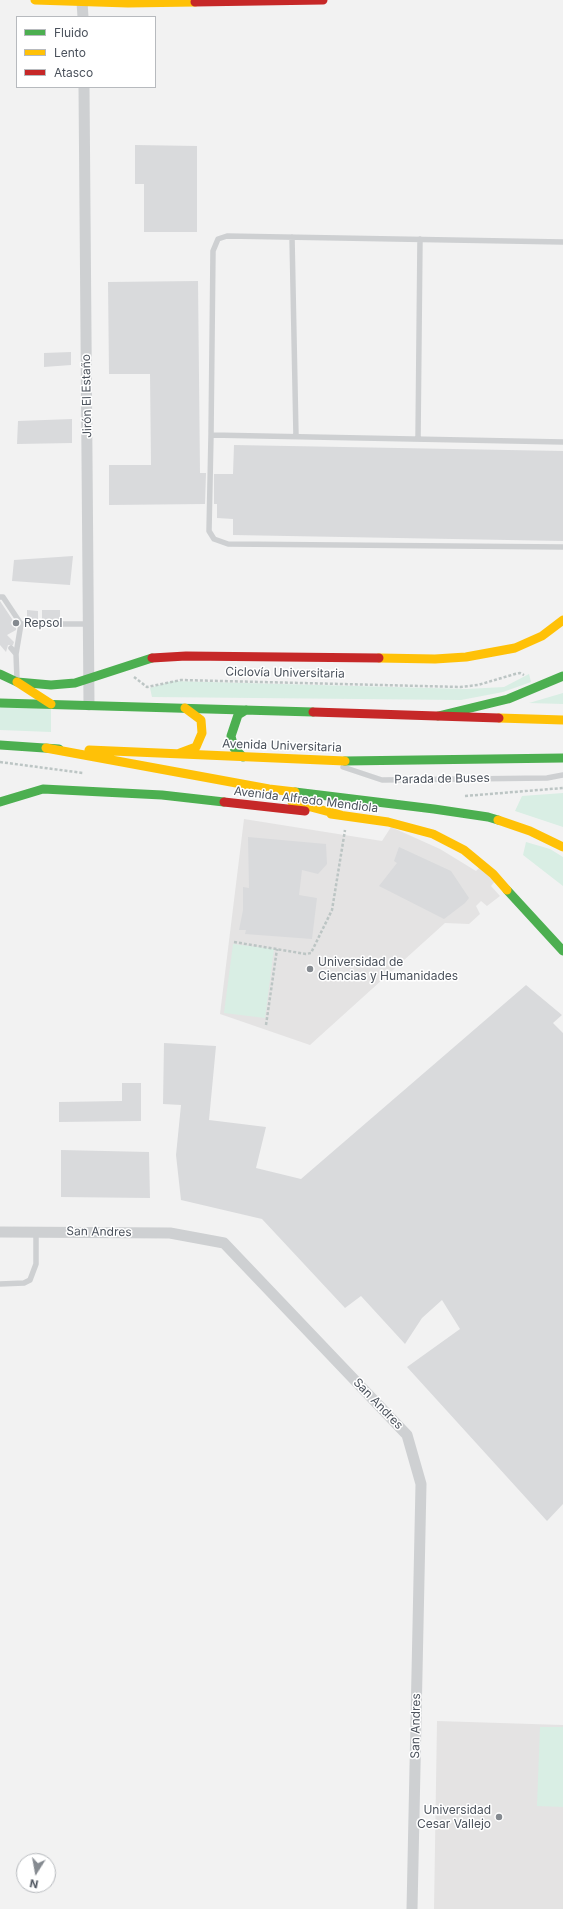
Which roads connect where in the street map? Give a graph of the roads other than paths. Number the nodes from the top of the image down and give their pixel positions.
1 (35, 0) edge
2 (323, 0) edge
3 (82, 2) junction
4 (82, 16) edge
5 (84, 88) edge
6 (292, 237) junction
7 (420, 239) junction
8 (563, 242) edge
9 (211, 435) junction
10 (296, 436) junction
11 (418, 439) junction
12 (563, 442) edge
13 (563, 547) edge
14 (0, 597) edge
15 (563, 620) edge
16 (21, 624) junction
17 (89, 624) junction
18 (11, 648) dead end
19 (16, 654) junction
20 (0, 674) edge
21 (563, 676) edge
22 (90, 677) junction
23 (17, 682) junction
24 (0, 703) edge
25 (51, 704) junction
26 (89, 705) junction
27 (185, 708) junction
28 (246, 710) junction
29 (438, 716) junction
30 (563, 720) edge
31 (0, 745) edge
32 (46, 748) junction
33 (180, 754) junction
34 (243, 757) junction
35 (563, 758) edge
36 (323, 761) junction
37 (563, 775) edge
38 (235, 783) junction
39 (0, 802) edge
40 (344, 816) junction
41 (563, 847) edge
42 (563, 951) edge
43 (36, 1231) junction
44 (0, 1232) edge
45 (0, 1284) edge
46 (412, 1909) edge

1 - 3 main road
2 - 3 main road
3 - 4 street
5 - 17 street, Jirón El Estaño
6 - 7 lane
6 - 9 lane
6 - 10 lane
7 - 8 lane
7 - 11 lane
9 - 10 lane
9 - 13 lane
10 - 11 lane
11 - 12 lane
14 - 16 lane
15 - 22 main road
16 - 17 lane
16 - 19 lane
17 - 22 street, Jirón El Estaño
18 - 19 lane
19 - 23 lane
20 - 23 main road
21 - 29 main road
22 - 23 main road
22 - 26 street, Jirón El Estaño
23 - 25 main road
24 - 25 main road
25 - 26 main road
26 - 27 main road
27 - 28 main road
27 - 33 main road
28 - 29 main road
28 - 34 main road
29 - 30 main road
31 - 32 main road, Avenida Universitaria
32 - 33 main road, Avenida Universitaria
32 - 38 main road
33 - 34 main road, Avenida Universitaria
34 - 36 main road, Avenida Universitaria
35 - 36 main road, Avenida Universitaria
36 - 37 lane, Parada de Buses
38 - 40 main road
38 - 41 main road
39 - 40 main road, Avenida Alfredo Mendiola
40 - 42 main road, Avenida Alfredo Mendiola
43 - 44 street, San Andres
43 - 45 lane
43 - 46 street, San Andres

